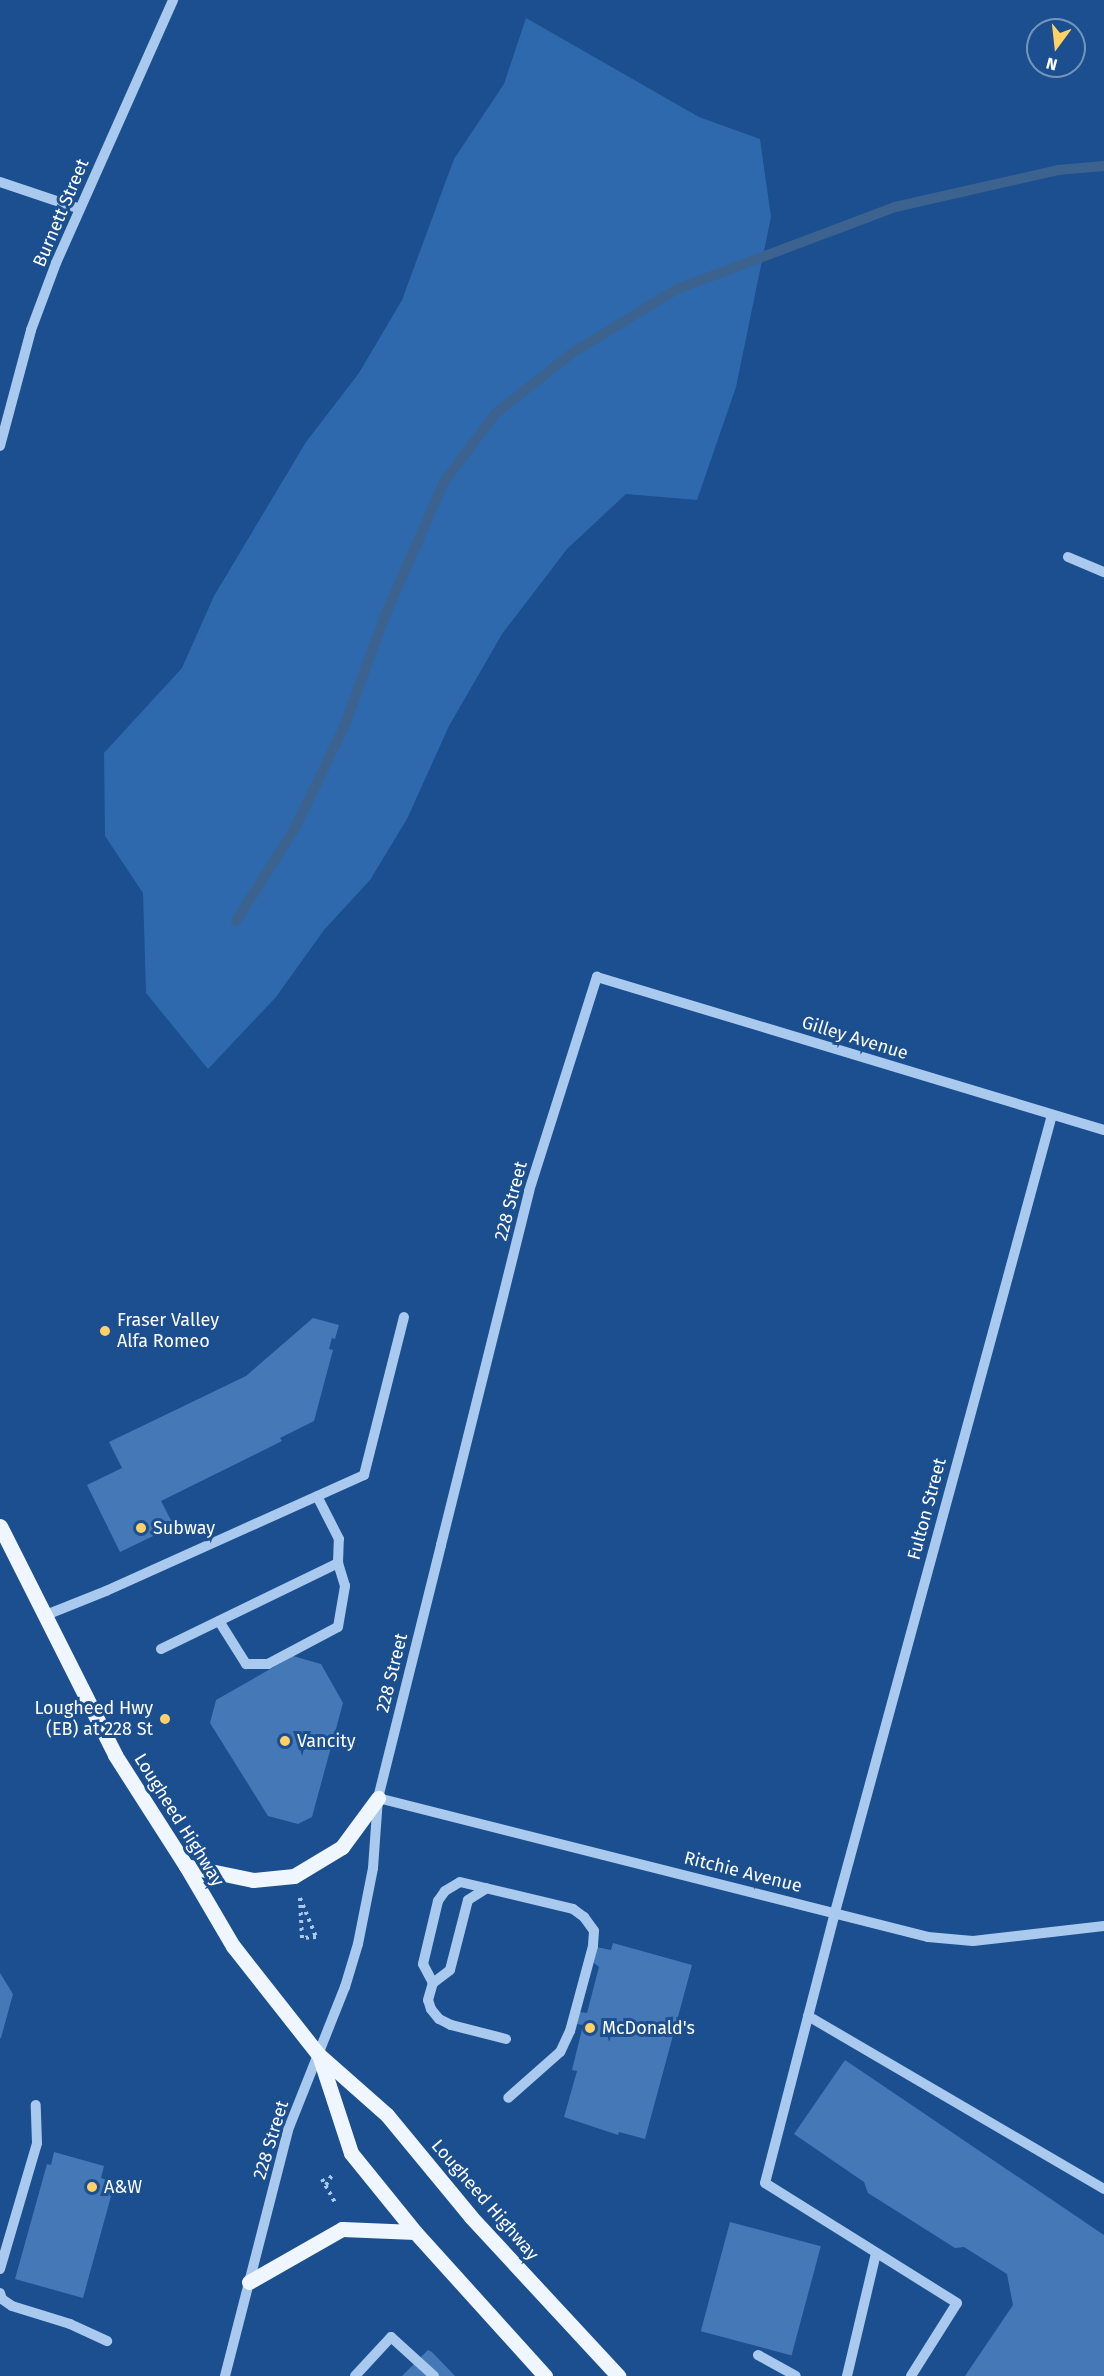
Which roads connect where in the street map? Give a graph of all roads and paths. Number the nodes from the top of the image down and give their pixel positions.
1 (172, 0) edge
2 (0, 182) edge
3 (80, 208) junction
4 (0, 446) edge
5 (1068, 557) dead end
6 (1104, 572) edge
7 (597, 977) joint
8 (1052, 1115) junction
9 (1104, 1130) edge
10 (404, 1317) dead end
11 (317, 1496) junction
12 (0, 1526) edge
13 (338, 1563) junction
14 (46, 1615) junction
15 (219, 1621) junction
16 (161, 1649) dead end
17 (378, 1798) junction
18 (186, 1866) junction
19 (487, 1888) junction
20 (835, 1912) junction
21 (1104, 1926) edge
22 (316, 1937) joint
23 (433, 1983) junction
24 (808, 2016) junction
25 (506, 2039) dead end
26 (318, 2054) junction
27 (508, 2098) dead end
28 (36, 2105) dead end
29 (332, 2175) dead end
30 (321, 2178) dead end
31 (326, 2185) junction
32 (1104, 2189) edge
33 (336, 2204) dead end
34 (415, 2232) junction
35 (876, 2253) junction
36 (0, 2269) edge
37 (249, 2282) junction
38 (0, 2293) edge
39 (107, 2341) dead end
40 (758, 2355) dead end
41 (225, 2376) edge
42 (355, 2376) edge
43 (434, 2376) edge
44 (545, 2376) edge
45 (618, 2376) edge
46 (796, 2376) edge
47 (847, 2376) edge
48 (911, 2376) edge

1 - 3 street, Burnett Street
2 - 3 street
3 - 4 street, Burnett Street
5 - 6 street
7 - 8 street, Gilley Avenue
7 - 17 street, 228 Street
8 - 9 street, Gilley Avenue
8 - 20 street, Fulton Street
10 - 11 street
11 - 13 street
11 - 14 street
12 - 14 main road, Lougheed Highway
13 - 15 street
13 - 15 street
14 - 18 main road, Lougheed Highway
15 - 16 street
17 - 18 main road
17 - 20 street, Ritchie Avenue
17 - 26 street, 228 Street
18 - 26 main road, Lougheed Highway
19 - 23 street
19 - 23 street
19 - 27 street
20 - 21 street, Ritchie Avenue
20 - 24 street, Fulton Street
22 - 22 path
23 - 25 street
24 - 32 street
24 - 35 street, Fulton Street
26 - 34 main road, Lougheed Highway
26 - 37 street, 228 Street
26 - 45 main road, Lougheed Highway
28 - 36 street
29 - 31 path
30 - 31 path
31 - 33 path
34 - 37 main road
34 - 44 main road, Lougheed Highway
35 - 47 street
35 - 48 street
37 - 41 street, 228 Street
38 - 39 street
40 - 46 street
42 - 43 street

